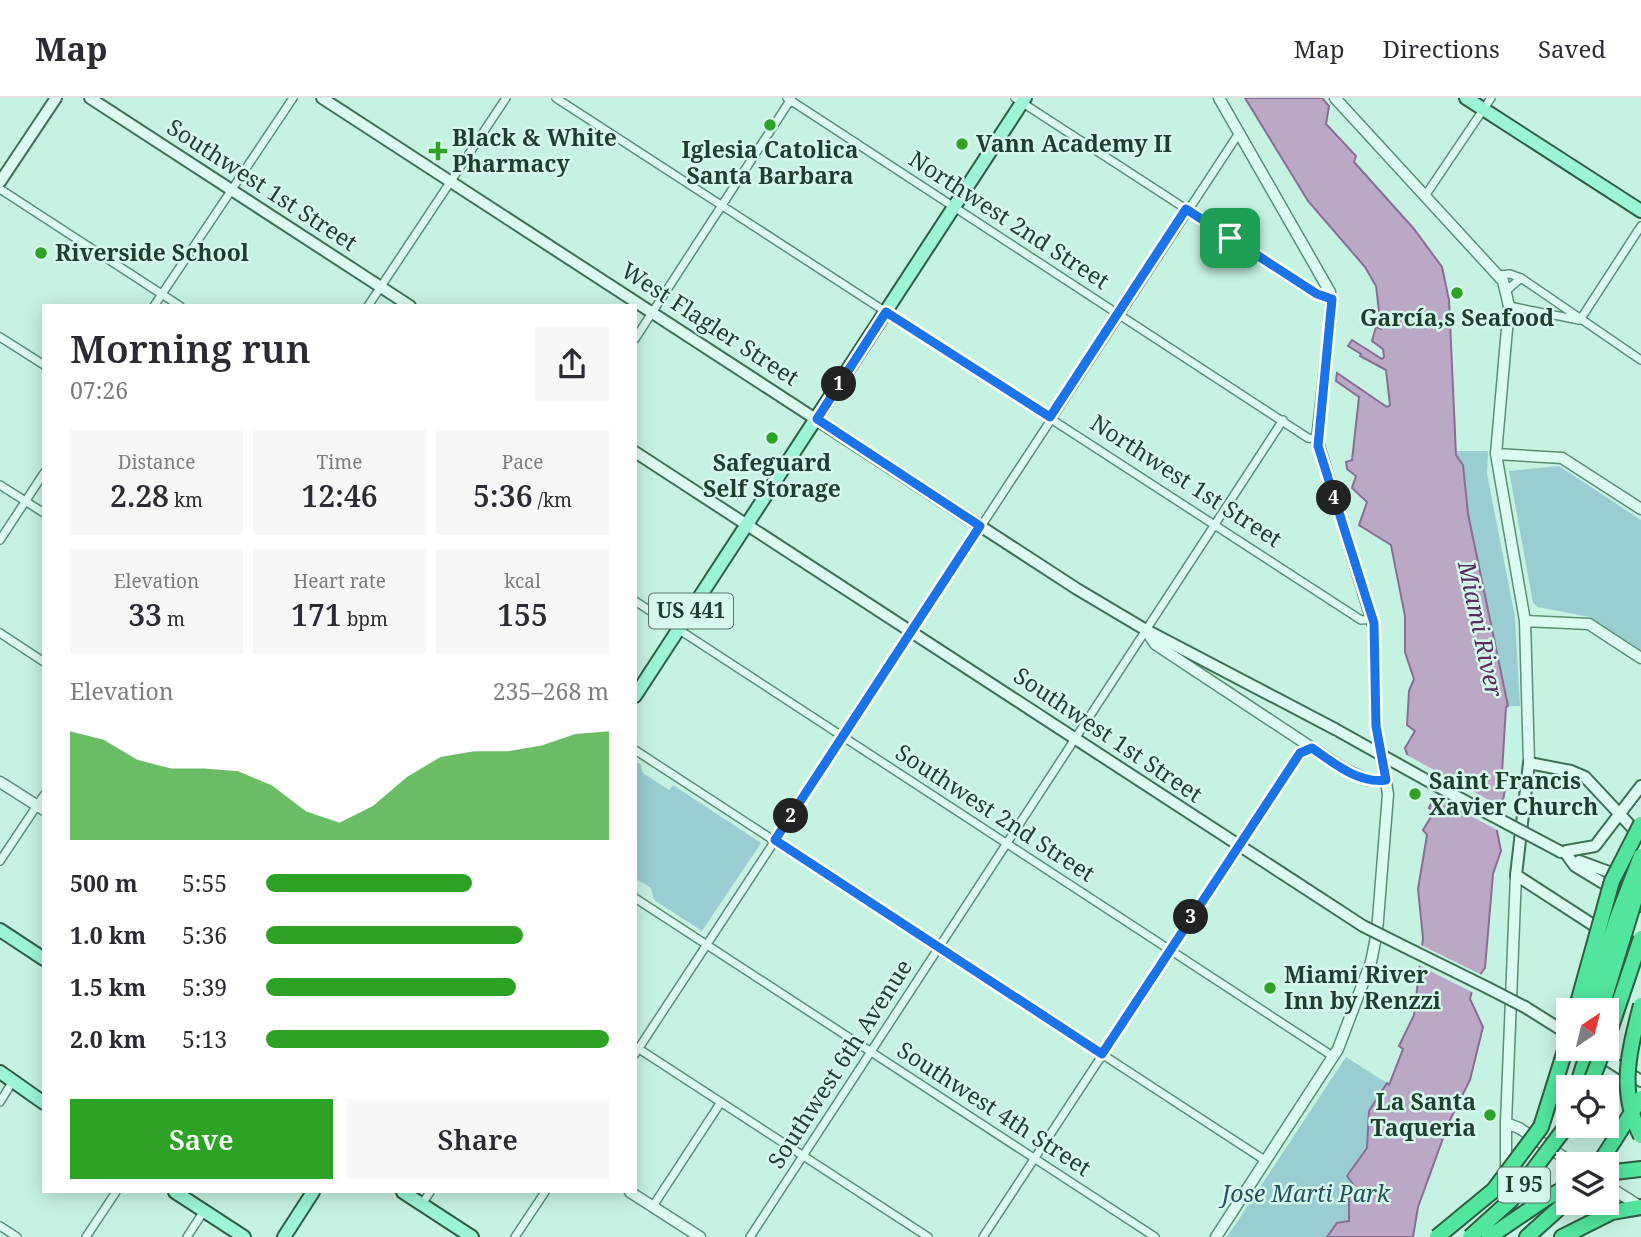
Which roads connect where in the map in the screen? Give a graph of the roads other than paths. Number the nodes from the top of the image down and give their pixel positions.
1 (56, 98) edge
2 (90, 98) edge
3 (293, 98) edge
4 (322, 98) edge
5 (506, 98) edge
6 (556, 98) edge
7 (1219, 98) edge
8 (1335, 98) edge
9 (1466, 98) edge
10 (790, 99) edge
11 (1021, 99) edge
12 (1487, 104) edge
13 (1239, 133) junction
14 (451, 181) junction
15 (0, 182) edge
16 (0, 189) edge
17 (232, 190) junction
18 (1425, 196) junction
19 (723, 204) junction
20 (954, 207) junction
21 (1186, 209) junction
22 (1641, 211) edge
23 (1641, 226) edge
24 (1498, 275) junction
25 (1521, 278) junction
26 (380, 287) junction
27 (1507, 290) junction
28 (162, 295) junction
29 (1332, 299) junction
30 (155, 304) edge
31 (177, 304) edge
32 (369, 304) edge
33 (407, 304) edge
34 (1509, 306) junction
35 (652, 312) junction
36 (886, 312) junction
37 (1118, 313) junction
38 (1580, 320) junction
39 (637, 336) edge
40 (0, 337) edge
41 (1641, 360) edge
42 (42, 364) edge
43 (1050, 417) junction
44 (817, 419) junction
45 (1283, 420) junction
46 (1317, 439) junction
47 (637, 453) edge
48 (1496, 454) junction
49 (42, 476) edge
50 (0, 485) edge
51 (25, 501) junction
52 (1641, 509) edge
53 (42, 512) edge
54 (747, 525) junction
55 (1215, 525) junction
56 (980, 526) junction
57 (0, 540) edge
58 (637, 602) edge
59 (1373, 619) junction
60 (1525, 621) junction
61 (679, 629) junction
62 (912, 630) junction
63 (1146, 630) junction
64 (0, 633) edge
65 (1641, 659) edge
66 (42, 661) edge
67 (637, 693) edge
68 (843, 737) junction
69 (1075, 738) junction
70 (1312, 748) junction
71 (637, 751) edge
72 (1529, 763) junction
73 (1386, 780) junction
74 (0, 782) edge
75 (1641, 786) edge
76 (1606, 798) junction
77 (1631, 800) junction
78 (40, 808) edge
79 (1620, 815) junction
80 (1641, 824) edge
81 (1641, 837) edge
82 (775, 840) junction
83 (1006, 843) junction
84 (1238, 846) junction
85 (1564, 854) junction
86 (1641, 856) edge
87 (0, 861) edge
88 (1516, 875) junction
89 (1641, 881) edge
90 (637, 899) edge
91 (1641, 906) edge
92 (0, 930) edge
93 (1641, 938) edge
94 (707, 944) junction
95 (938, 947) junction
96 (1170, 950) junction
97 (1641, 957) edge
98 (42, 958) edge
99 (1579, 998) edge
100 (1592, 998) edge
101 (1605, 998) edge
102 (1619, 1003) edge
103 (1641, 1005) edge
104 (1556, 1026) edge
105 (637, 1049) edge
106 (637, 1051) edge
107 (871, 1051) junction
108 (1102, 1054) junction
109 (1334, 1057) junction
110 (1562, 1061) edge
111 (1571, 1061) edge
112 (1610, 1061) edge
113 (0, 1072) edge
114 (13, 1081) junction
115 (1641, 1082) edge
116 (1641, 1098) edge
117 (0, 1101) edge
118 (42, 1102) edge
119 (721, 1102) junction
120 (1506, 1123) junction
121 (1541, 1127) junction
122 (1641, 1136) edge
123 (1558, 1138) edge
124 (1556, 1152) edge
125 (1607, 1152) edge
126 (803, 1156) junction
127 (1034, 1158) junction
128 (1266, 1161) junction
129 (1641, 1168) edge
130 (1619, 1171) edge
131 (115, 1193) edge
132 (177, 1193) edge
133 (312, 1193) edge
134 (404, 1193) edge
135 (429, 1193) edge
136 (544, 1193) edge
137 (632, 1193) edge
138 (1556, 1193) edge
139 (1619, 1193) edge
140 (422, 1204) junction
141 (653, 1206) junction
142 (1641, 1207) edge
143 (204, 1211) junction
144 (1556, 1211) edge
145 (0, 1226) edge
146 (17, 1237) edge
147 (86, 1237) edge
148 (187, 1237) edge
149 (244, 1237) edge
150 (284, 1237) edge
151 (472, 1237) edge
152 (515, 1237) edge
153 (700, 1237) edge
154 (750, 1237) edge
155 (928, 1237) edge
156 (983, 1237) edge
157 (1155, 1237) edge
158 (1216, 1237) edge
159 (1437, 1237) edge
160 (1470, 1237) edge
161 (1489, 1237) edge
162 (1506, 1237) edge
163 (1527, 1237) edge
164 (1562, 1237) edge

1 - 15 main road
2 - 17 main road, Southwest 1st Street
3 - 17 street
4 - 14 main road, West Flagler Street
5 - 14 street
6 - 19 street, Northwest 1st Street
7 - 13 street
8 - 18 street
9 - 12 main road
10 - 19 street
10 - 20 street, Northwest 2nd Street
11 - 20 main road, US 441
11 - 21 street
12 - 18 street
12 - 22 main road
13 - 21 street
13 - 29 street
14 - 26 street
14 - 35 main road, West Flagler Street
16 - 28 street
17 - 26 main road, Southwest 1st Street
17 - 28 street
18 - 24 street
19 - 35 street
19 - 36 street, Northwest 1st Street
20 - 36 main road, US 441
20 - 37 street, Northwest 2nd Street
21 - 29 street
21 - 37 street
23 - 38 street
24 - 25 street
24 - 27 street
25 - 27 street
25 - 38 street
26 - 32 street
26 - 33 main road, Southwest 1st Street
27 - 34 street
28 - 30 street
28 - 31 street
29 - 46 street
34 - 38 street
34 - 48 street
35 - 39 street
35 - 44 main road, West Flagler Street
36 - 43 street, Northwest 1st Street
36 - 44 main road, US 441
37 - 43 street
37 - 45 street, Northwest 2nd Street
38 - 41 street
40 - 42 street
43 - 55 street, Northwest 1st Street
43 - 56 street
44 - 54 main road, US 441
44 - 56 main road, West Flagler Street
45 - 46 street, Northwest 2nd Street
45 - 55 street, Southwest 6th Avenue
46 - 59 street
47 - 54 main road, Southwest 1st Street
48 - 52 street
48 - 60 street
49 - 51 street
50 - 51 street
51 - 53 street
51 - 57 street
54 - 61 main road, US 441
54 - 62 main road, Southwest 1st Street
55 - 59 street, Northwest 1st Street
55 - 63 street, Southwest 6th Avenue
56 - 62 street
56 - 63 main road, West Flagler Street
58 - 61 street, Southwest 2nd Street
59 - 73 street
60 - 65 street
60 - 72 street
61 - 67 main road, US 441
61 - 68 street, Southwest 2nd Street
62 - 68 street
62 - 69 main road, Southwest 1st Street
63 - 69 street, Southwest 6th Avenue
63 - 70 street, West Flagler Street
63 - 85 main road, West Flagler Street, bridge
64 - 66 street
68 - 82 street
68 - 83 street, Southwest 2nd Street
69 - 83 street, Southwest 6th Avenue
69 - 84 main road, Southwest 1st Street
70 - 73 street, West Flagler Street
70 - 84 street
71 - 82 street
72 - 76 main road
72 - 88 main road
73 - 109 street
74 - 78 street
75 - 77 main road
76 - 77 main road
76 - 79 main road
77 - 79 main road
78 - 87 street
79 - 81 main road
79 - 85 main road
80 - 99 highway, bridge
82 - 94 street
82 - 95 street
83 - 95 street, Southwest 6th Avenue
83 - 96 street, Southwest 2nd Street
84 - 96 street
84 - 104 main road, Southwest 1st Street, bridge
85 - 89 main road, West Flagler Street
85 - 91 main road, West Flagler Street
86 - 100 highway, bridge
88 - 97 main road
88 - 120 street
89 - 101 highway, bridge
90 - 94 street, Southwest 4th Street
92 - 98 main road
93 - 102 highway, bridge
94 - 105 street
94 - 107 street, Southwest 4th Street
95 - 107 street, Southwest 6th Avenue
95 - 108 street
96 - 108 street
96 - 109 street, Southwest 2nd Street
103 - 122 highway, bridge
106 - 119 street
107 - 126 street, Southwest 6th Avenue
107 - 127 street, Southwest 4th Street
108 - 127 street
108 - 128 street
109 - 128 street
110 - 121 highway
111 - 121 highway
112 - 115 main road
113 - 114 main road
114 - 117 street
114 - 118 main road
116 - 125 highway, bridge
119 - 126 street
119 - 141 street
120 - 124 street
120 - 162 street
121 - 159 highway, bridge
123 - 160 highway, I 95, bridge
126 - 154 street, Southwest 6th Avenue
126 - 155 street
127 - 156 street
127 - 157 street, Southwest 4th Street
128 - 158 street
129 - 130 highway
131 - 147 street
132 - 143 main road
133 - 150 main road
134 - 140 main road
135 - 140 street
136 - 152 street
137 - 141 street
138 - 161 highway, bridge
139 - 142 street
140 - 151 main road
141 - 153 street
142 - 164 highway
143 - 148 street
143 - 149 main road
144 - 163 highway, I 95
145 - 146 street

